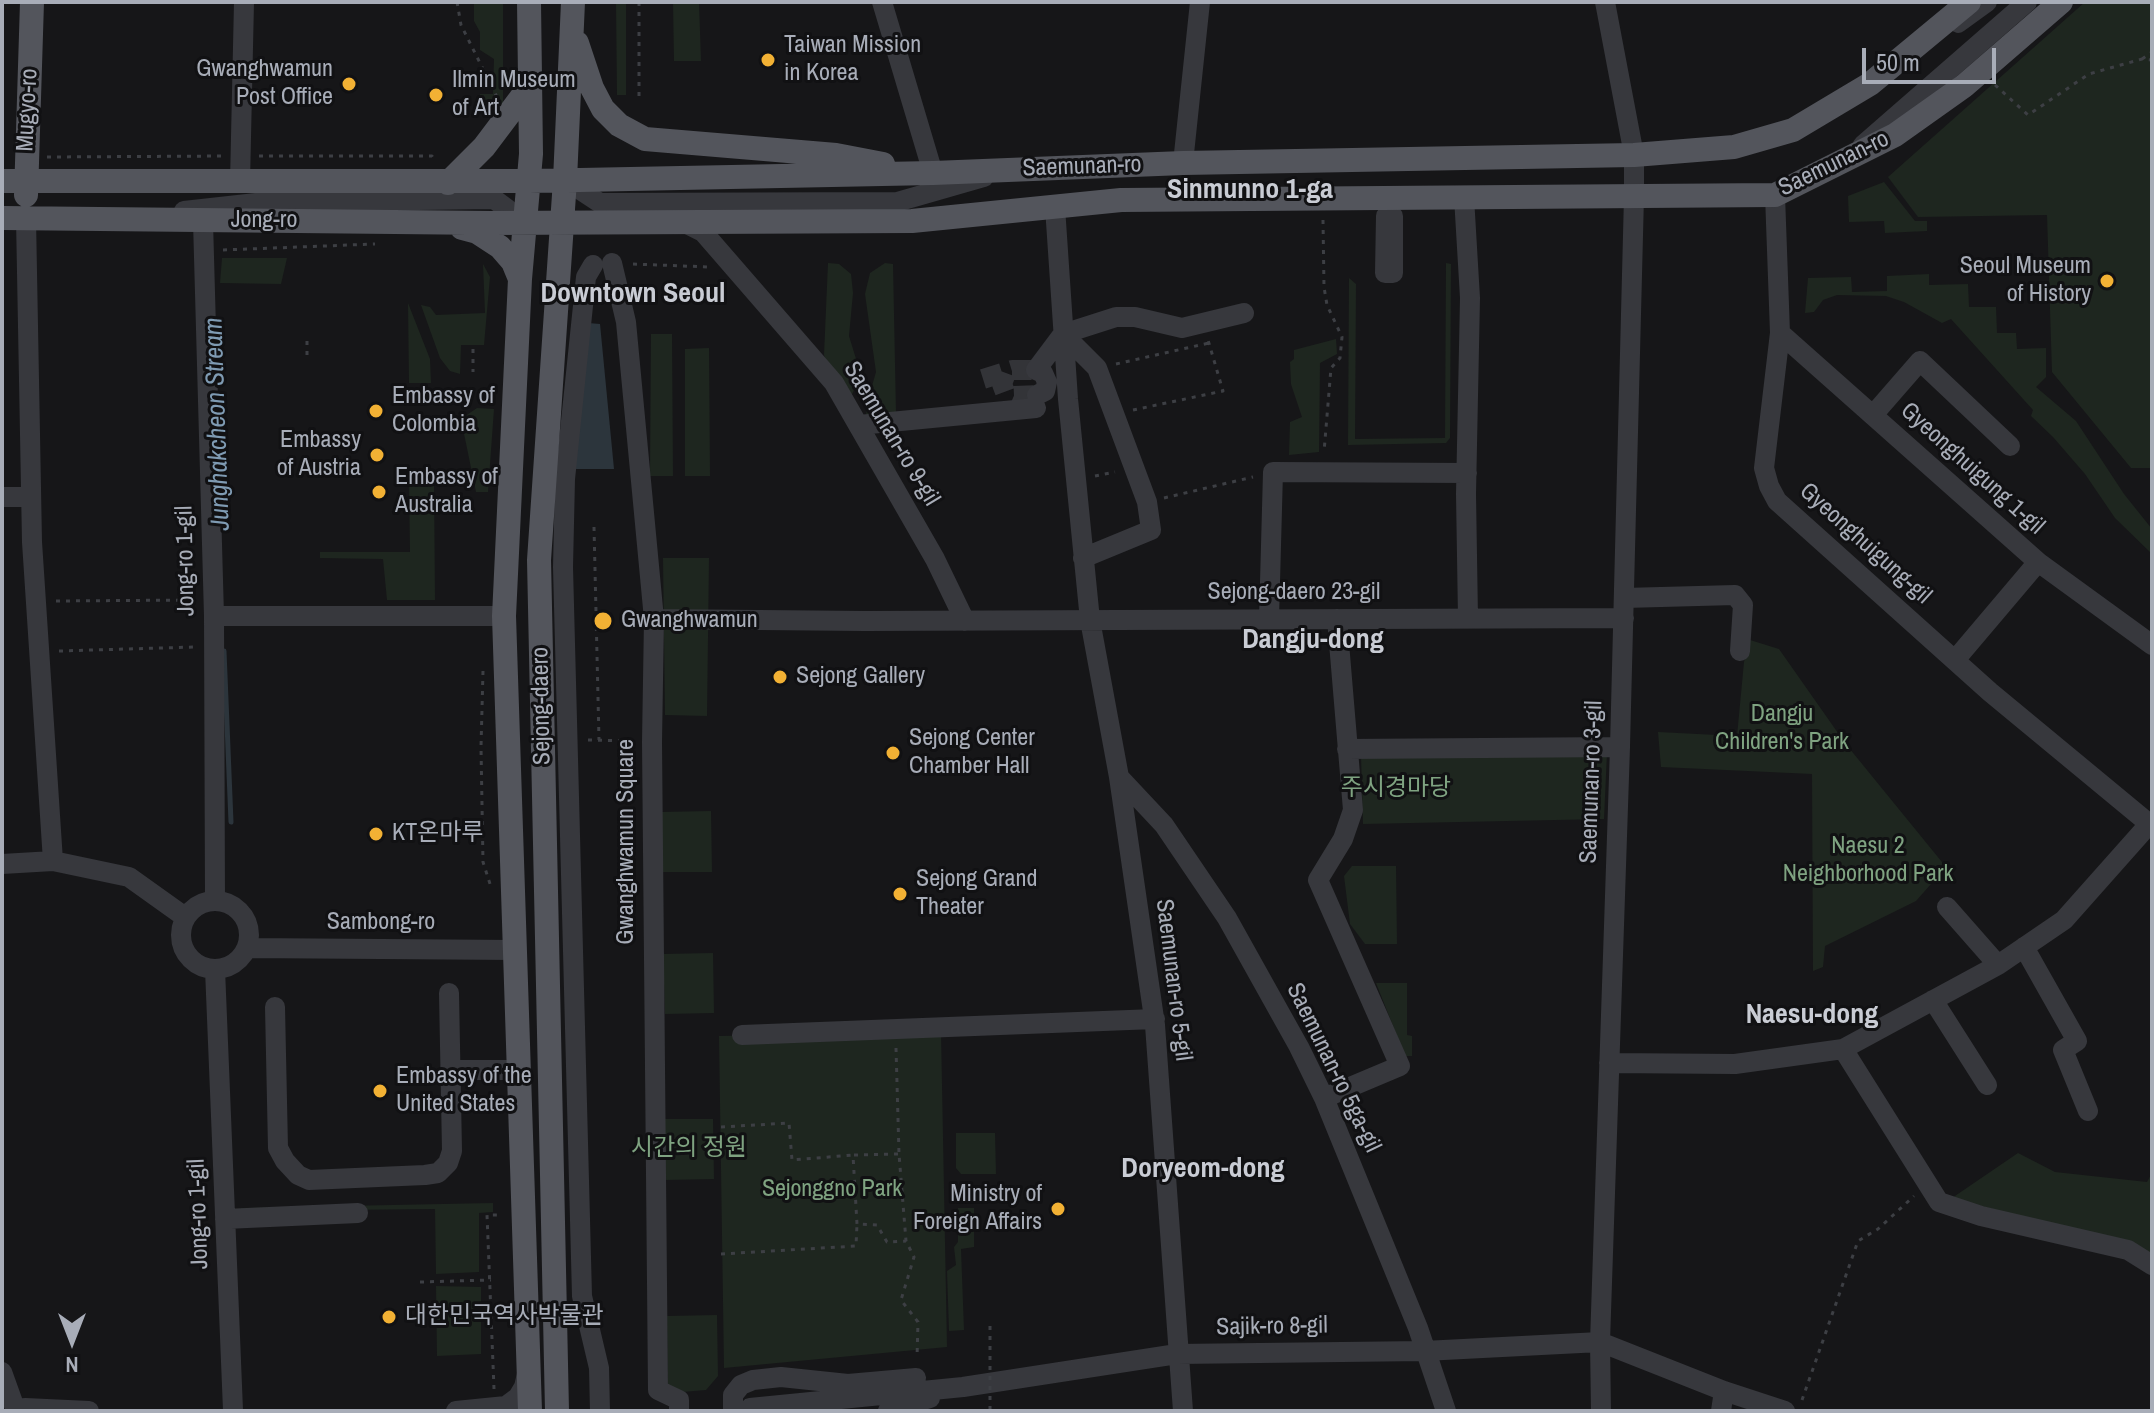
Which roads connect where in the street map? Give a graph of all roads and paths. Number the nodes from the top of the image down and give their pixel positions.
1 (32, 2) edge
2 (244, 2) edge
3 (457, 2) edge
4 (515, 2) edge
5 (573, 2) edge
6 (639, 2) edge
7 (882, 2) edge
8 (1200, 2) edge
9 (1605, 2) edge
10 (1969, 2) edge
11 (1987, 2) edge
12 (2027, 2) edge
13 (2061, 2) edge
14 (529, 13) edge
15 (573, 31) junction
16 (2152, 52) edge
17 (2142, 59) junction
18 (2152, 60) edge
19 (1980, 72) junction
20 (1870, 84) junction
21 (530, 86) junction
22 (639, 99) dead end
23 (490, 106) dead end
24 (1634, 155) junction
25 (1848, 158) junction
26 (1183, 163) junction
27 (1011, 169) junction
28 (933, 173) junction
29 (565, 180) junction
30 (529, 181) junction
31 (240, 182) junction
32 (10, 183) edge
33 (448, 183) junction
34 (1775, 195) junction
35 (1634, 196) junction
36 (1464, 197) junction
37 (1323, 198) junction
38 (1055, 207) junction
39 (14, 218) edge
40 (112, 219) junction
41 (203, 221) junction
42 (437, 222) junction
43 (683, 222) junction
44 (526, 223) junction
45 (562, 223) junction
46 (385, 244) dead end
47 (203, 251) junction
48 (725, 260) junction
49 (603, 264) junction
50 (520, 279) junction
51 (1244, 313) dead end
52 (1202, 322) junction
53 (1780, 333) junction
54 (1063, 334) junction
55 (307, 341) dead end
56 (1209, 343) junction
57 (473, 349) dead end
58 (307, 357) dead end
59 (1097, 368) junction
60 (473, 372) dead end
61 (1068, 393) junction
62 (1029, 404) junction
63 (1114, 414) junction
64 (1873, 415) junction
65 (859, 425) junction
66 (2010, 446) dead end
67 (1134, 468) junction
68 (1273, 472) junction
69 (1322, 472) junction
70 (1467, 473) junction
71 (1075, 480) junction
72 (2, 497) edge
73 (31, 497) junction
74 (1147, 502) junction
75 (594, 527) dead end
76 (1083, 558) junction
77 (2038, 562) junction
78 (36, 601) junction
79 (214, 608) junction
80 (1624, 608) junction
81 (504, 616) junction
82 (1468, 618) junction
83 (654, 619) junction
84 (1269, 619) junction
85 (1337, 619) junction
86 (1090, 620) junction
87 (965, 621) junction
88 (2152, 645) edge
89 (214, 647) junction
90 (1740, 651) dead end
91 (1955, 660) junction
92 (40, 665) junction
93 (568, 740) junction
94 (599, 740) junction
95 (652, 742) junction
96 (1620, 747) junction
97 (1347, 749) junction
98 (1119, 777) junction
99 (2151, 824) edge
100 (53, 861) junction
101 (2, 864) edge
102 (215, 900) junction
103 (1947, 907) dead end
104 (185, 917) junction
105 (2024, 947) junction
106 (247, 948) junction
107 (515, 950) junction
108 (1998, 965) junction
109 (215, 969) junction
110 (449, 993) dead end
111 (1933, 1000) junction
112 (275, 1007) dead end
113 (1155, 1019) junction
114 (895, 1029) junction
115 (742, 1035) dead end
116 (1843, 1049) junction
117 (1609, 1063) junction
118 (450, 1070) junction
119 (519, 1070) junction
120 (1987, 1085) dead end
121 (1324, 1098) junction
122 (2088, 1111) dead end
123 (721, 1127) dead end
124 (899, 1154) junction
125 (853, 1155) junction
126 (1927, 1183) junction
127 (358, 1213) dead end
128 (504, 1215) dead end
129 (225, 1219) junction
130 (857, 1224) junction
131 (906, 1241) junction
132 (721, 1254) dead end
133 (2152, 1265) edge
134 (491, 1280) junction
135 (420, 1282) dead end
136 (990, 1326) dead end
137 (1600, 1342) junction
138 (1424, 1351) junction
139 (1177, 1354) junction
140 (528, 1366) junction
141 (2, 1372) edge
142 (917, 1378) junction
143 (963, 1387) junction
144 (494, 1393) dead end
145 (1723, 1401) edge
146 (742, 1410) edge
147 (18, 1411) edge
148 (89, 1411) edge
149 (232, 1411) edge
150 (456, 1411) edge
151 (530, 1411) edge
152 (557, 1411) edge
153 (600, 1411) edge
154 (679, 1411) edge
155 (888, 1411) edge
156 (990, 1411) edge
157 (1183, 1411) edge
158 (1446, 1411) edge
159 (1601, 1411) edge
160 (1785, 1411) edge
161 (1798, 1411) edge

1 - 32 main road, Mugyo-ro
2 - 31 street, Jong-ro
3 - 23 path
4 - 14 main road
5 - 15 main road, Sejong-daero
6 - 22 path
7 - 28 street
8 - 26 street
9 - 24 street
10 - 20 main road, Saemunan-ro
11 - 20 street
12 - 25 street
13 - 19 main road, Saemunan-ro
14 - 21 main road, Sejong-daero
15 - 21 main road
15 - 28 main road
15 - 29 main road, Sejong-daero
16 - 17 path
17 - 18 path
17 - 19 path
19 - 25 main road, Saemunan-ro
20 - 24 main road, Saemunan-ro
21 - 30 main road, Sejong-daero
21 - 33 main road
24 - 26 main road, Saemunan-ro
24 - 35 street, Saemunan-ro 3-gil
25 - 34 main road, Saemunan-ro
26 - 27 main road, Saemunan-ro
27 - 28 main road, Saemunan-ro
27 - 29 street
28 - 29 main road, Saemunan-ro
29 - 30 main road, Saemunan-ro
29 - 45 main road, Sejong-daero
30 - 33 main road, Jong-ro
30 - 44 main road, Sejong-daero
31 - 32 main road, Jong-ro
31 - 33 main road, Jong-ro
32 - 39 main road, Mugyo-ro
34 - 35 main road, Saemunan-ro
34 - 53 street, Gyeonghuigung-gil
35 - 36 main road, Saemunan-ro
35 - 80 street, Saemunan-ro 3-gil
36 - 37 main road, Saemunan-ro
36 - 70 street
37 - 38 main road, Saemunan-ro
37 - 69 path
38 - 43 main road, Saemunan-ro
38 - 54 street, Saemunan-ro 5-gil
39 - 40 main road, Jong-ro
39 - 73 street
40 - 41 main road, Jong-ro
40 - 44 street
41 - 42 main road, Jong-ro
41 - 47 street, Jong-ro 1-gil
42 - 44 main road, Jong-ro
42 - 50 main road
43 - 45 main road, Saemunan-ro
43 - 48 street, Saemunan-ro 9-gil
44 - 45 main road, Saemunan-ro
44 - 50 main road, Sejong-daero
45 - 152 main road, Sejong-daero
46 - 47 path
47 - 79 street, Jong-ro 1-gil
48 - 49 path
48 - 65 street, Saemunan-ro 9-gil
49 - 83 street, Gwanghwamun Square
49 - 93 street
50 - 81 main road, Sejong-daero
51 - 52 street
52 - 54 street
52 - 56 path
53 - 64 street, Gyeonghuigung 1-gil
53 - 91 street, Gyeonghuigung-gil
54 - 59 street
54 - 61 street, Saemunan-ro 5-gil
54 - 62 street
55 - 58 path
56 - 59 path
56 - 63 path
57 - 60 path
59 - 63 street
61 - 62 street
61 - 71 street, Saemunan-ro 5-gil
62 - 65 street
63 - 67 street
64 - 66 street, Gyeonghuigung 1-gil
64 - 77 street, Gyeonghuigung 1-gil
65 - 87 street, Saemunan-ro 9-gil
67 - 71 path
67 - 74 street
68 - 69 street
68 - 74 path
68 - 84 street
69 - 70 street
70 - 82 street
71 - 76 street, Saemunan-ro 5-gil
72 - 73 street
73 - 78 street
74 - 76 street
75 - 94 path
76 - 86 street, Saemunan-ro 5-gil
77 - 88 street, Gyeonghuigung 1-gil
77 - 91 street, Gyeonghuigung 1-gil
78 - 79 path
78 - 92 street
79 - 81 street
79 - 89 street, Jong-ro 1-gil
80 - 82 street, Sejong-daero 23-gil
80 - 90 street, Sejong-daero 23-gil
80 - 96 street, Saemunan-ro 3-gil
81 - 107 main road, Sejong-daero
82 - 85 street, Sejong-daero 23-gil
83 - 87 street, Sejong-daero 23-gil
83 - 95 street, Gwanghwamun Square
84 - 85 street, Sejong-daero 23-gil
84 - 86 street, Sejong-daero 23-gil
85 - 97 street
86 - 87 street, Sejong-daero 23-gil
86 - 98 street, Saemunan-ro 5-gil
89 - 92 path
89 - 102 street, Jong-ro 1-gil
91 - 99 street, Gyeonghuigung-gil
92 - 100 street
93 - 94 path
93 - 153 street
94 - 95 path
95 - 154 street, Gwanghwamun Square
96 - 97 street
96 - 117 street, Saemunan-ro 3-gil
97 - 121 street
98 - 113 street, Saemunan-ro 5-gil
98 - 121 street, Saemunan-ro 5ga-gil
99 - 105 street
100 - 101 street
100 - 104 street
102 - 104 street
102 - 106 street
103 - 108 street
104 - 109 street
105 - 108 street
105 - 122 street
106 - 107 street, Sambong-ro
106 - 109 street
107 - 119 main road, Sejong-daero
108 - 111 street
109 - 129 street, Jong-ro 1-gil
110 - 118 street
111 - 116 street
111 - 120 street
112 - 118 street
113 - 114 street
113 - 139 street, Saemunan-ro 5-gil
114 - 115 street
114 - 124 path
116 - 117 street
116 - 126 street
117 - 137 street, Saemunan-ro 3-gil
118 - 119 street
119 - 140 main road, Sejong-daero
121 - 138 street, Saemunan-ro 5ga-gil
123 - 125 path
124 - 125 path
124 - 131 path
125 - 130 path
126 - 133 street
126 - 161 path
127 - 129 street
128 - 134 path
129 - 149 street, Jong-ro 1-gil
130 - 131 path
130 - 132 path
131 - 142 path
134 - 135 path
134 - 144 path
136 - 156 path, bridge
137 - 138 street, Sajik-ro 8-gil
137 - 145 street, Sajik-ro 8-gil
137 - 159 street, Saemunan-ro 3-gil
138 - 139 street, Sajik-ro 8-gil
138 - 158 street, Saemunan-ro 5ga-gil
139 - 143 street, Sajik-ro 8-gil
139 - 157 street, Saemunan-ro 5-gil
140 - 150 street
140 - 151 main road, Sejong-daero
141 - 147 street
142 - 143 street
142 - 146 street
143 - 146 street, Sajik-ro 8-gil
143 - 155 street
145 - 160 street, Sajik-ro 8-gil
147 - 148 street

